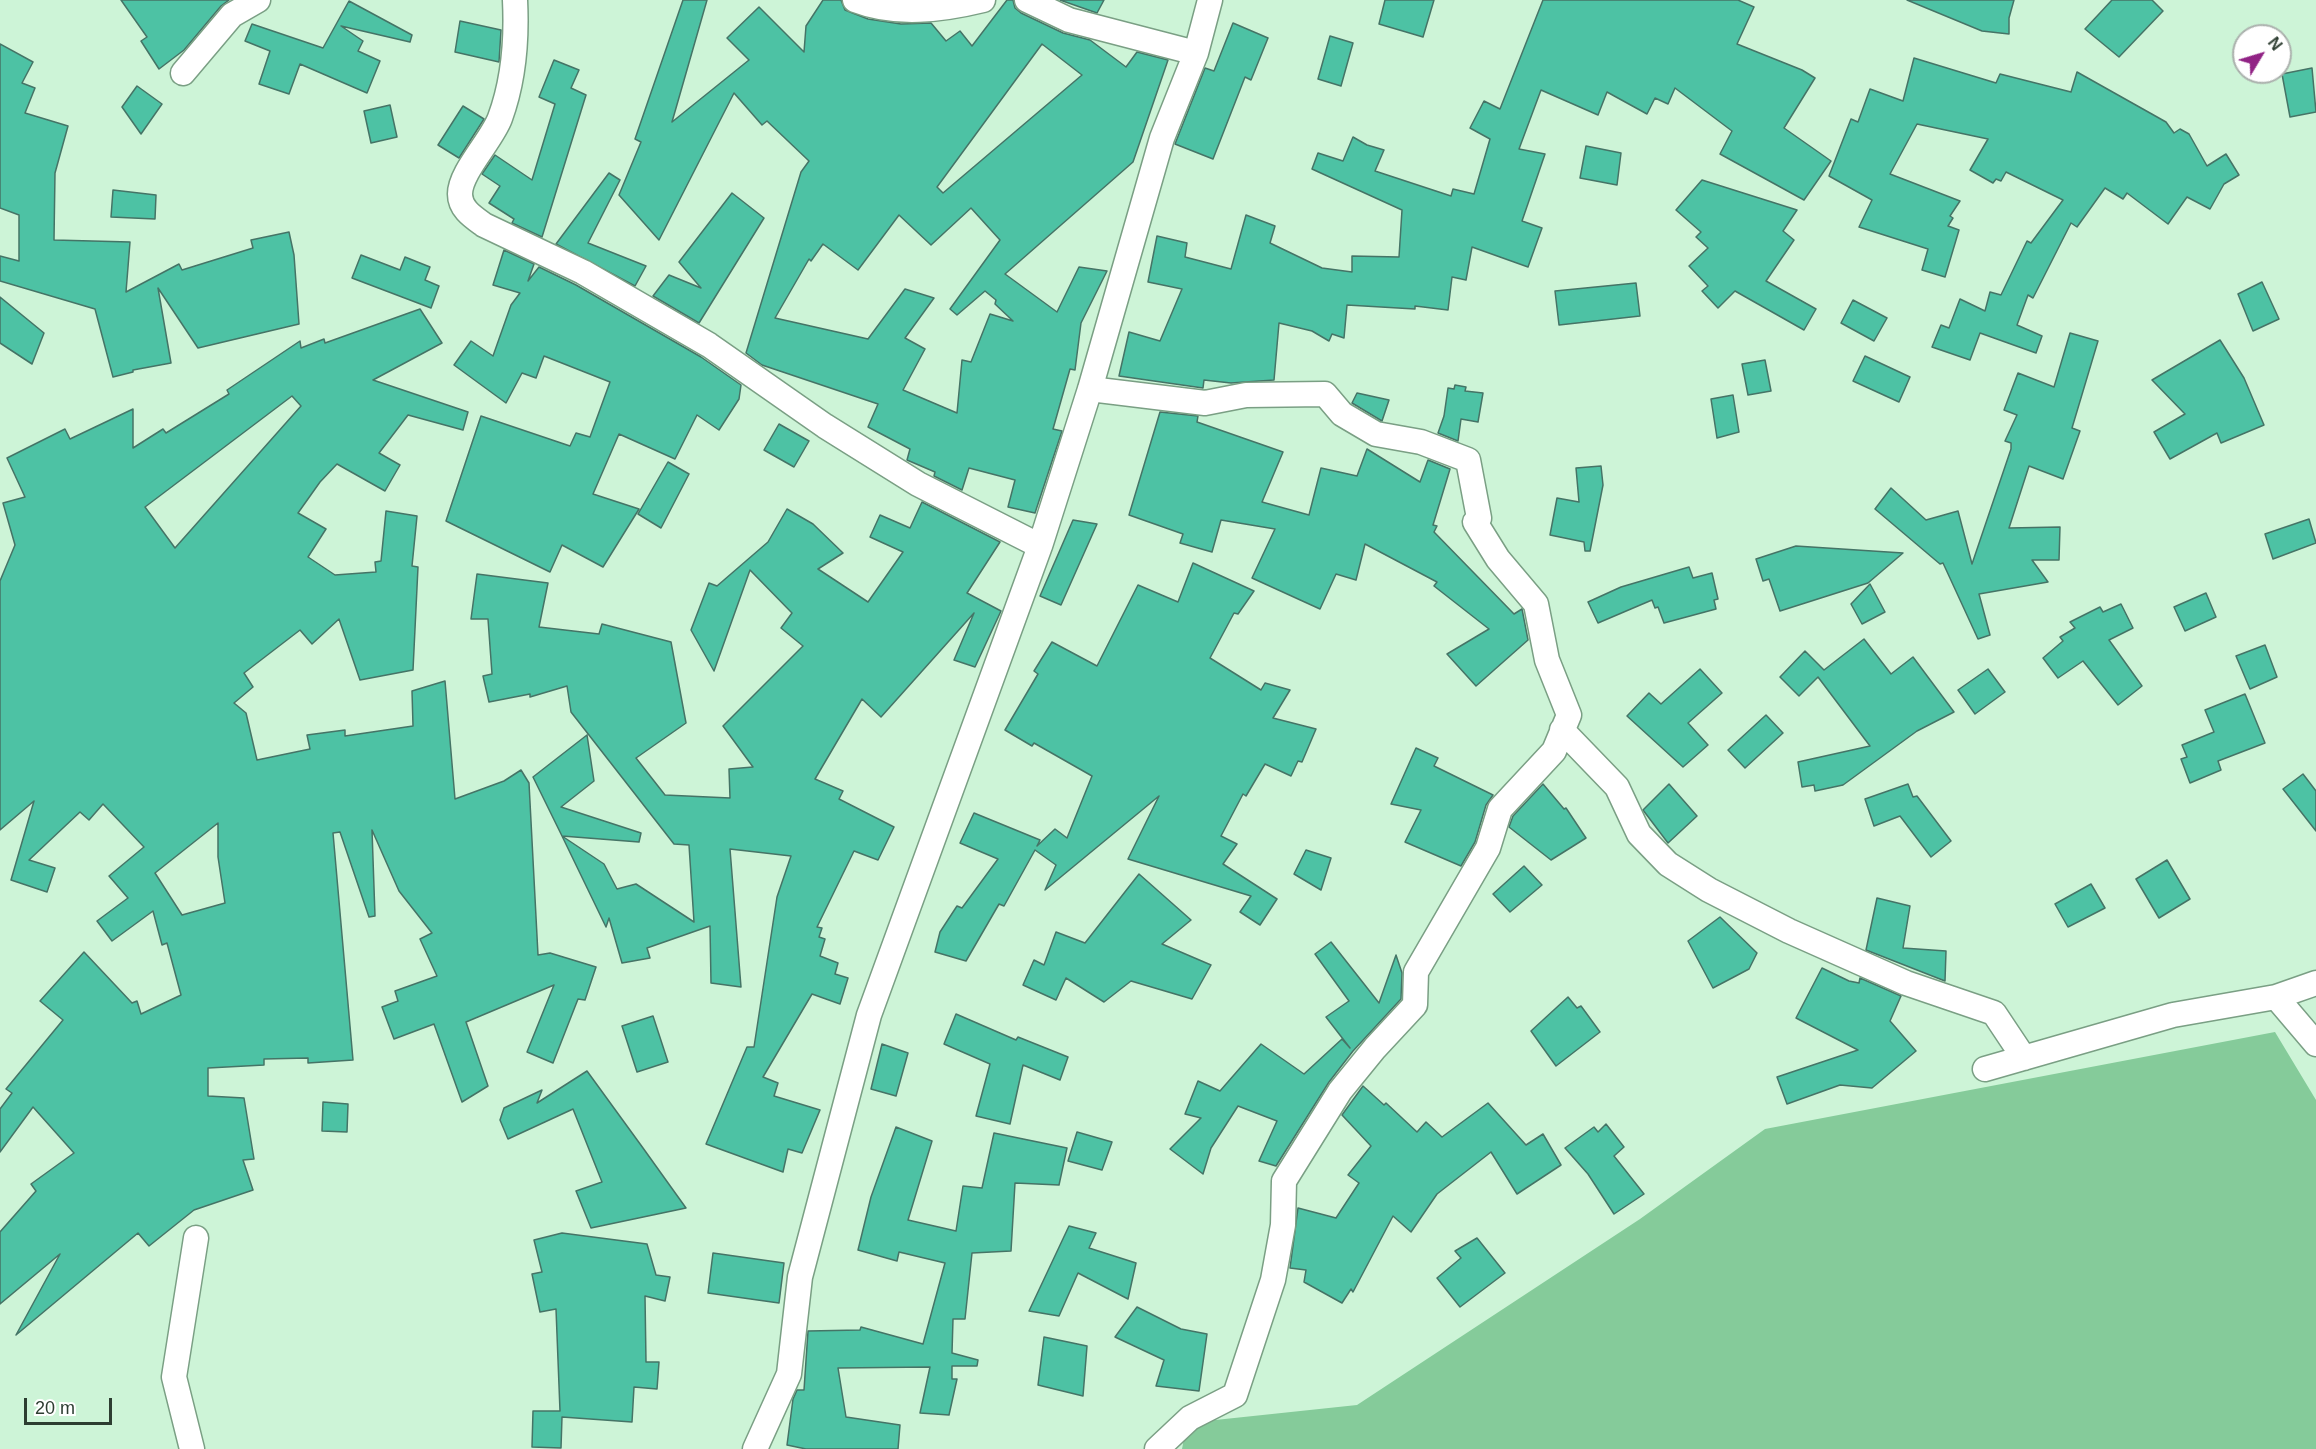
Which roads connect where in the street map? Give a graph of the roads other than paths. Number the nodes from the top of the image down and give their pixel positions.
1 (258, 0) edge
2 (515, 0) edge
3 (855, 0) edge
4 (983, 0) edge
5 (1027, 0) edge
6 (1210, 0) edge
7 (1196, 53) junction
8 (183, 73) dead end
9 (1090, 389) junction
10 (1040, 546) junction
11 (1562, 730) junction
12 (2316, 983) edge
13 (2276, 997) junction
14 (2316, 1044) edge
15 (2024, 1058) junction
16 (1985, 1069) dead end
17 (196, 1238) dead end
18 (192, 1449) edge
19 (755, 1449) edge
20 (1157, 1449) edge

1 - 8 street
2 - 10 street
3 - 4 street
5 - 7 street
6 - 7 street
7 - 9 street
9 - 10 street
9 - 11 street
10 - 19 street
11 - 15 street
11 - 20 street
12 - 13 street
13 - 14 street
13 - 15 street
15 - 16 street
17 - 18 street

